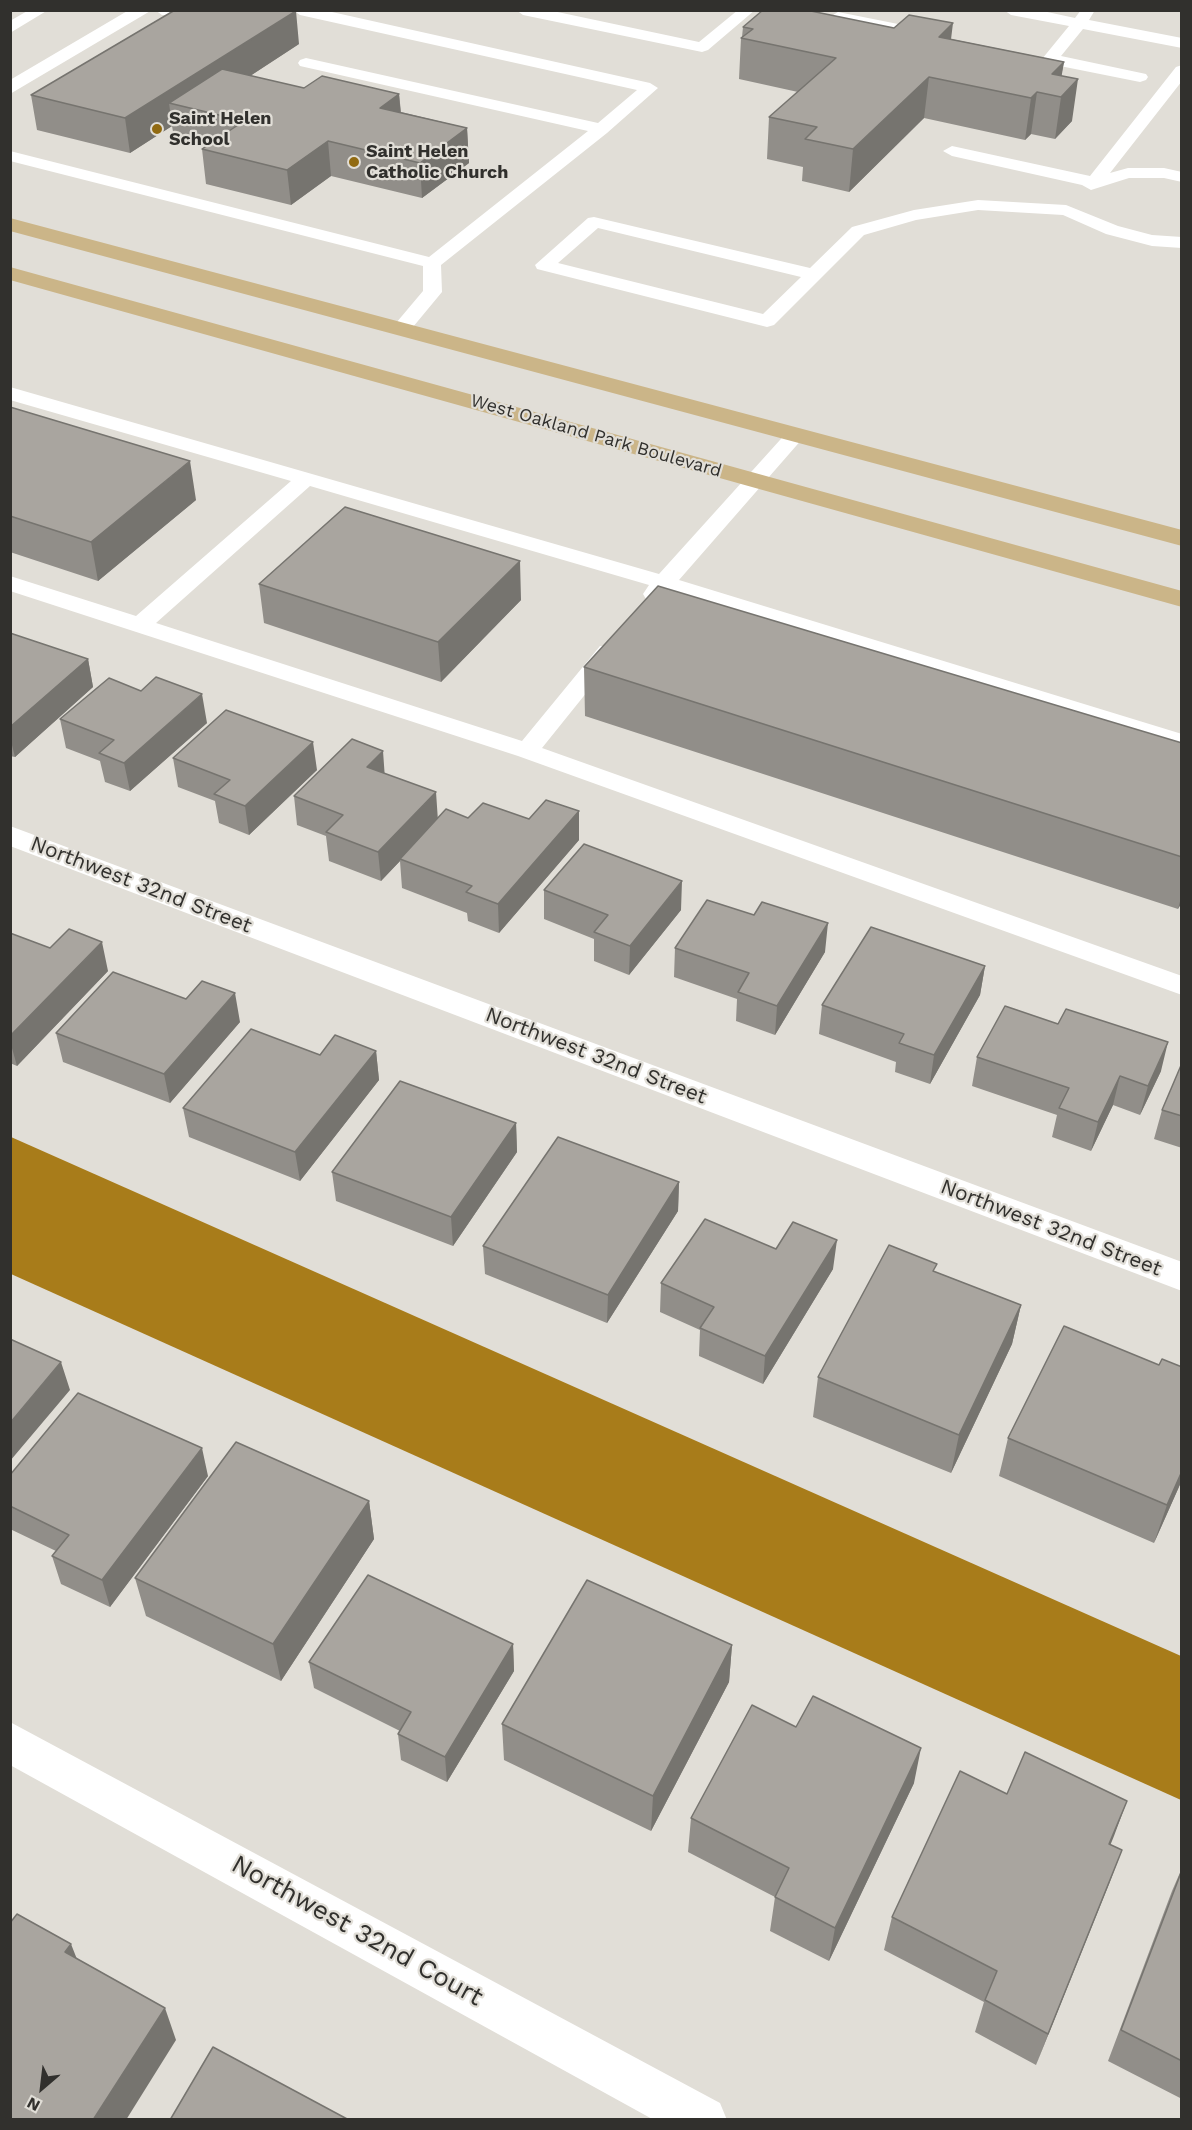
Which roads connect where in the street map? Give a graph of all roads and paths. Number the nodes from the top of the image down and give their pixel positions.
1 (42, 10) edge
2 (143, 10) edge
3 (162, 10) edge
4 (239, 10) edge
5 (300, 10) edge
6 (523, 10) edge
7 (747, 10) edge
8 (1011, 10) edge
9 (1090, 10) edge
10 (842, 14) edge
11 (1078, 23) junction
12 (10, 28) edge
13 (825, 28) edge
14 (944, 38) edge
15 (1182, 43) edge
16 (306, 63) dead end
17 (1182, 70) edge
18 (1140, 77) dead end
19 (10, 87) edge
20 (601, 129) junction
21 (952, 152) dead end
22 (10, 156) edge
23 (1182, 177) edge
24 (1094, 182) junction
25 (1066, 210) junction
26 (10, 224) edge
27 (1182, 243) edge
28 (432, 263) junction
29 (10, 273) edge
30 (814, 275) junction
31 (401, 329) junction
32 (10, 393) edge
33 (796, 434) junction
34 (306, 479) junction
35 (755, 480) junction
36 (1182, 538) edge
37 (10, 583) edge
38 (664, 583) junction
39 (1182, 599) edge
40 (642, 609) edge
41 (140, 625) junction
42 (621, 636) edge
43 (1182, 742) edge
44 (527, 751) junction
45 (10, 835) edge
46 (1182, 986) edge
47 (1182, 1277) edge
48 (10, 1742) edge
49 (703, 2120) edge

1 - 12 lane
2 - 19 street
3 - 4 lane
5 - 20 lane
6 - 7 lane
8 - 11 lane
9 - 11 lane
10 - 13 lane
10 - 14 lane
11 - 15 lane
11 - 18 lane
16 - 20 lane
17 - 24 lane
20 - 28 lane
21 - 24 lane
22 - 28 lane
23 - 24 lane
24 - 25 lane
25 - 27 lane
25 - 30 lane
26 - 31 main road
28 - 31 lane
29 - 35 main road, West Oakland Park Boulevard
30 - 30 lane
31 - 33 main road
32 - 34 lane
33 - 35 lane
33 - 36 main road
34 - 38 lane
34 - 41 lane
35 - 38 lane
35 - 39 main road, West Oakland Park Boulevard
37 - 41 lane
38 - 40 lane
38 - 43 lane
41 - 44 lane
42 - 44 lane
44 - 46 lane
45 - 47 street, Northwest 32nd Street
48 - 49 street, Northwest 32nd Court

